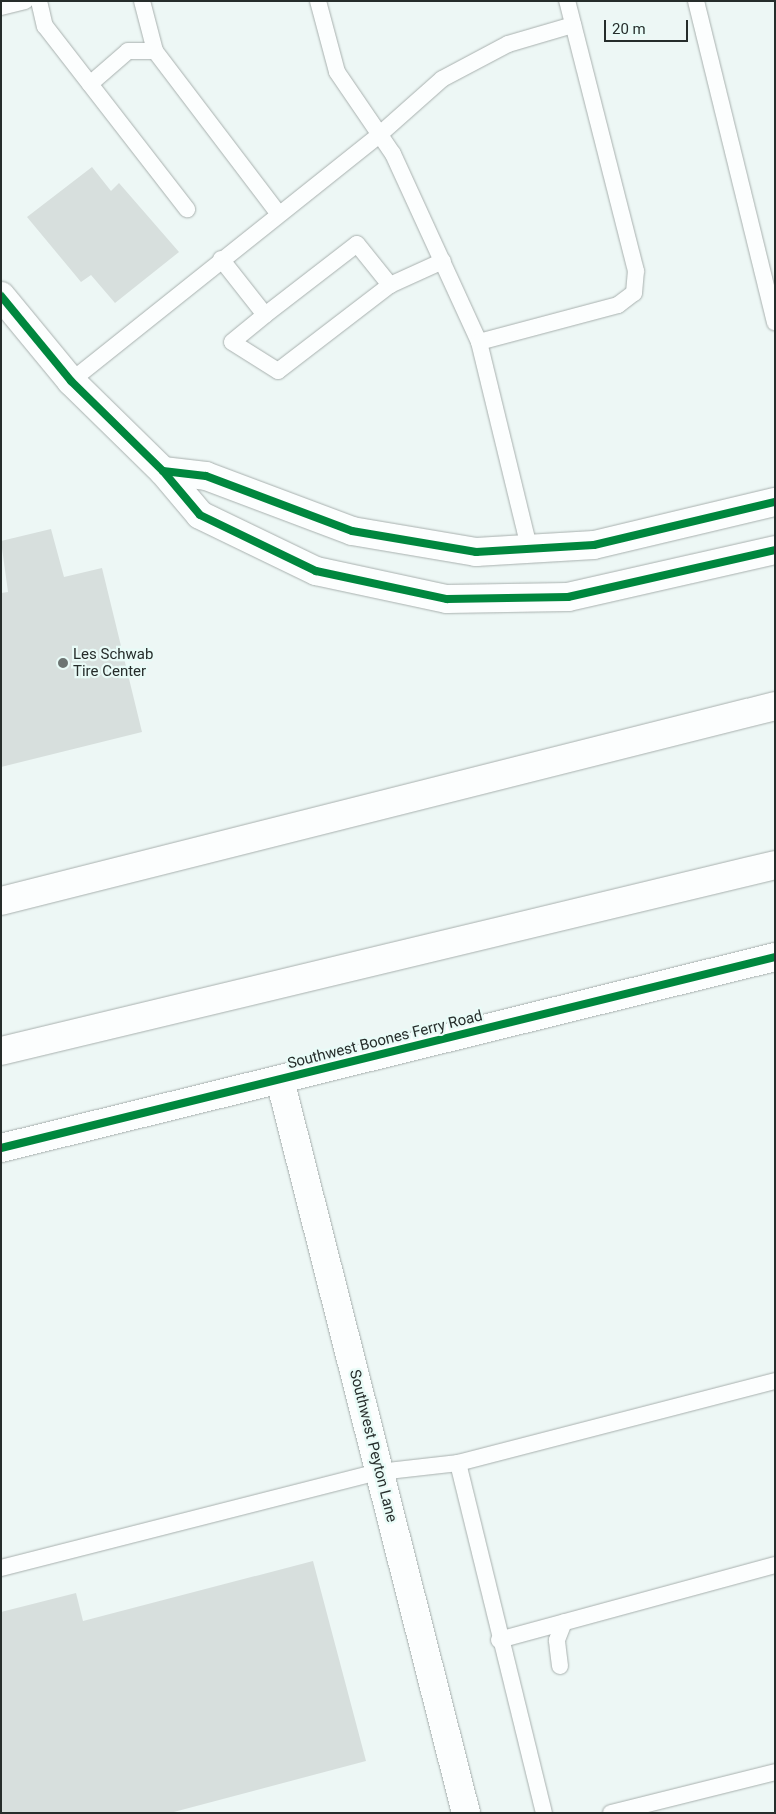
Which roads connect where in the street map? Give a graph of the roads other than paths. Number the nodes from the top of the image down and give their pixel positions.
1 (25, 1) edge
2 (39, 1) edge
3 (142, 1) edge
4 (318, 1) edge
5 (567, 1) edge
6 (696, 1) edge
7 (1, 7) edge
8 (573, 25) junction
9 (155, 51) junction
10 (90, 84) junction
11 (379, 135) junction
12 (187, 208) dead end
13 (278, 213) junction
14 (221, 258) junction
15 (443, 261) junction
16 (390, 285) junction
17 (1, 296) edge
18 (265, 315) junction
19 (775, 322) edge
20 (479, 342) junction
21 (71, 381) junction
22 (163, 471) junction
23 (775, 502) edge
24 (775, 550) edge
25 (530, 551) junction
26 (775, 706) edge
27 (775, 864) edge
28 (1, 901) edge
29 (775, 957) edge
30 (1, 1051) edge
31 (280, 1080) junction
32 (1, 1148) edge
33 (775, 1381) edge
34 (458, 1463) junction
35 (379, 1472) junction
36 (775, 1565) edge
37 (1, 1568) edge
38 (564, 1622) junction
39 (499, 1640) junction
40 (560, 1666) dead end
41 (775, 1772) edge
42 (466, 1813) edge
43 (544, 1813) edge
44 (611, 1813) edge

1 - 7 lane
2 - 10 lane
3 - 9 lane
4 - 11 lane
5 - 8 lane
6 - 19 lane
8 - 11 lane
8 - 20 lane
9 - 10 lane
9 - 13 lane
10 - 12 lane
11 - 13 lane
11 - 15 lane
13 - 14 lane
14 - 18 lane
14 - 21 lane
15 - 16 lane
15 - 20 lane
16 - 18 lane
16 - 18 lane
17 - 21 main road
20 - 25 lane
21 - 22 main road
22 - 24 main road
22 - 25 main road
23 - 25 main road
26 - 28 main road
27 - 30 main road
29 - 31 main road, Southwest Boones Ferry Road
31 - 32 main road, Southwest Boones Ferry Road
31 - 35 main road, Southwest Peyton Lane
33 - 34 lane
34 - 35 lane
34 - 39 lane
35 - 37 lane
35 - 42 main road, Southwest Peyton Lane
36 - 38 lane
38 - 39 lane
38 - 40 lane
39 - 43 lane
41 - 44 lane

